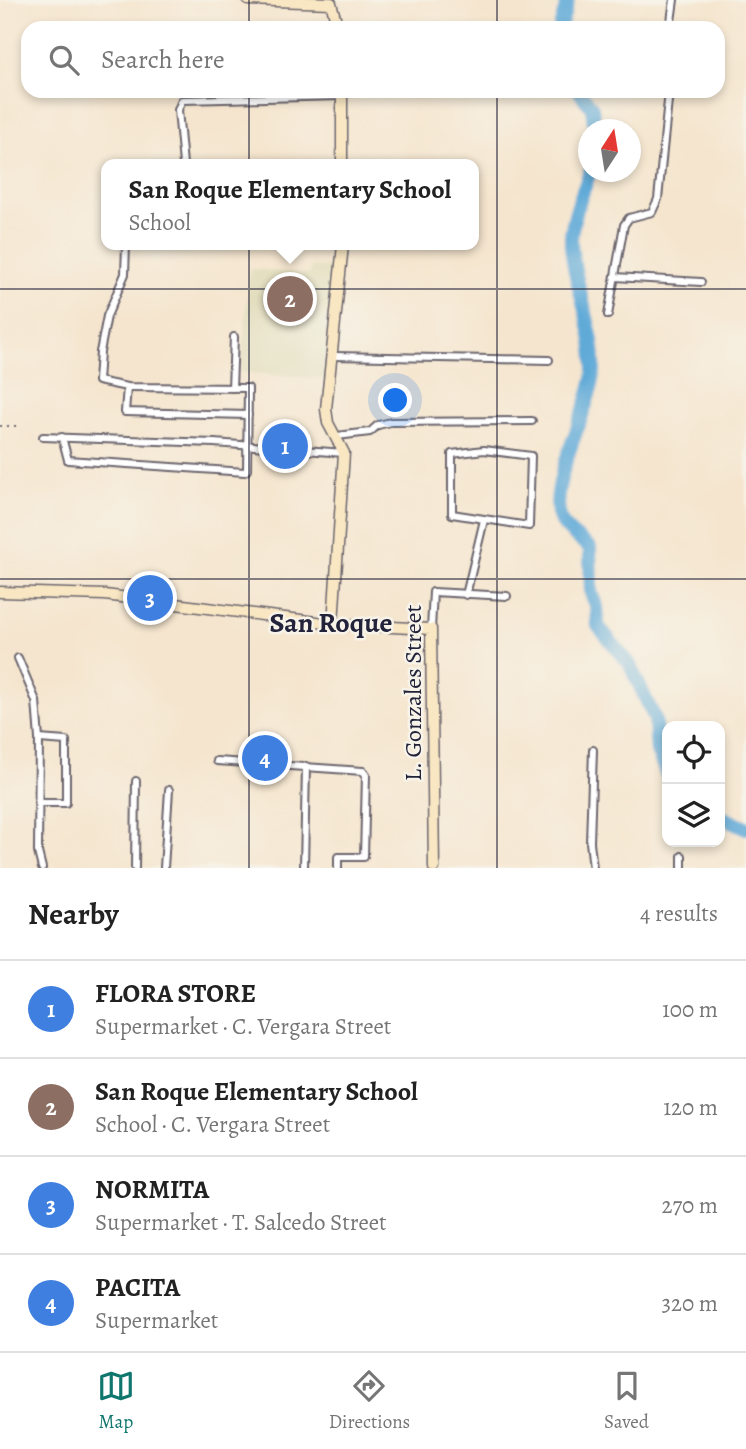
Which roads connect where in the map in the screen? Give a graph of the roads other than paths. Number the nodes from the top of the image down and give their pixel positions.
1 (248, 0) edge
2 (674, 0) edge
3 (331, 2) edge
4 (336, 21) edge
5 (671, 21) edge
6 (235, 98) edge
7 (342, 98) edge
8 (668, 98) edge
9 (183, 159) edge
10 (342, 159) edge
11 (126, 250) edge
12 (343, 250) edge
13 (615, 276) junction
14 (701, 282) dead end
15 (608, 315) dead end
16 (234, 337) dead end
17 (332, 356) junction
18 (549, 360) dead end
19 (127, 387) junction
20 (232, 388) junction
21 (248, 415) junction
22 (531, 421) dead end
23 (337, 436) junction
24 (43, 437) dead end
25 (62, 438) junction
26 (245, 446) junction
27 (344, 453) junction
28 (484, 520) junction
29 (0, 592) edge
30 (466, 595) junction
31 (507, 596) dead end
32 (333, 624) junction
33 (431, 629) junction
34 (18, 658) dead end
35 (40, 739) junction
36 (593, 750) dead end
37 (217, 761) dead end
38 (306, 766) junction
39 (136, 781) dead end
40 (169, 790) dead end
41 (38, 803) junction
42 (682, 856) dead end
43 (42, 868) edge
44 (135, 868) edge
45 (164, 868) edge
46 (304, 868) edge
47 (338, 868) edge
48 (433, 868) edge
49 (593, 868) edge
50 (682, 868) edge

1 - 3 street
2 - 5 street
3 - 4 street
6 - 9 street
7 - 10 street
8 - 13 street
11 - 19 street
12 - 17 street
13 - 14 street
13 - 15 street
16 - 20 street
17 - 18 street
17 - 23 street
19 - 20 street
19 - 21 street
20 - 21 street
21 - 26 street
22 - 23 street
23 - 27 street
24 - 25 street
25 - 26 street
25 - 26 street
26 - 27 street
27 - 32 street
28 - 28 street
28 - 30 street
29 - 32 street
30 - 31 street, L. Gonzales Street
30 - 33 street, L. Gonzales Street
32 - 33 street
33 - 48 street, L. Gonzales Street
34 - 35 street
35 - 41 street
35 - 41 street
36 - 49 street
37 - 38 street
38 - 46 street
38 - 47 street
39 - 44 street
40 - 45 street
41 - 43 street
42 - 50 street

